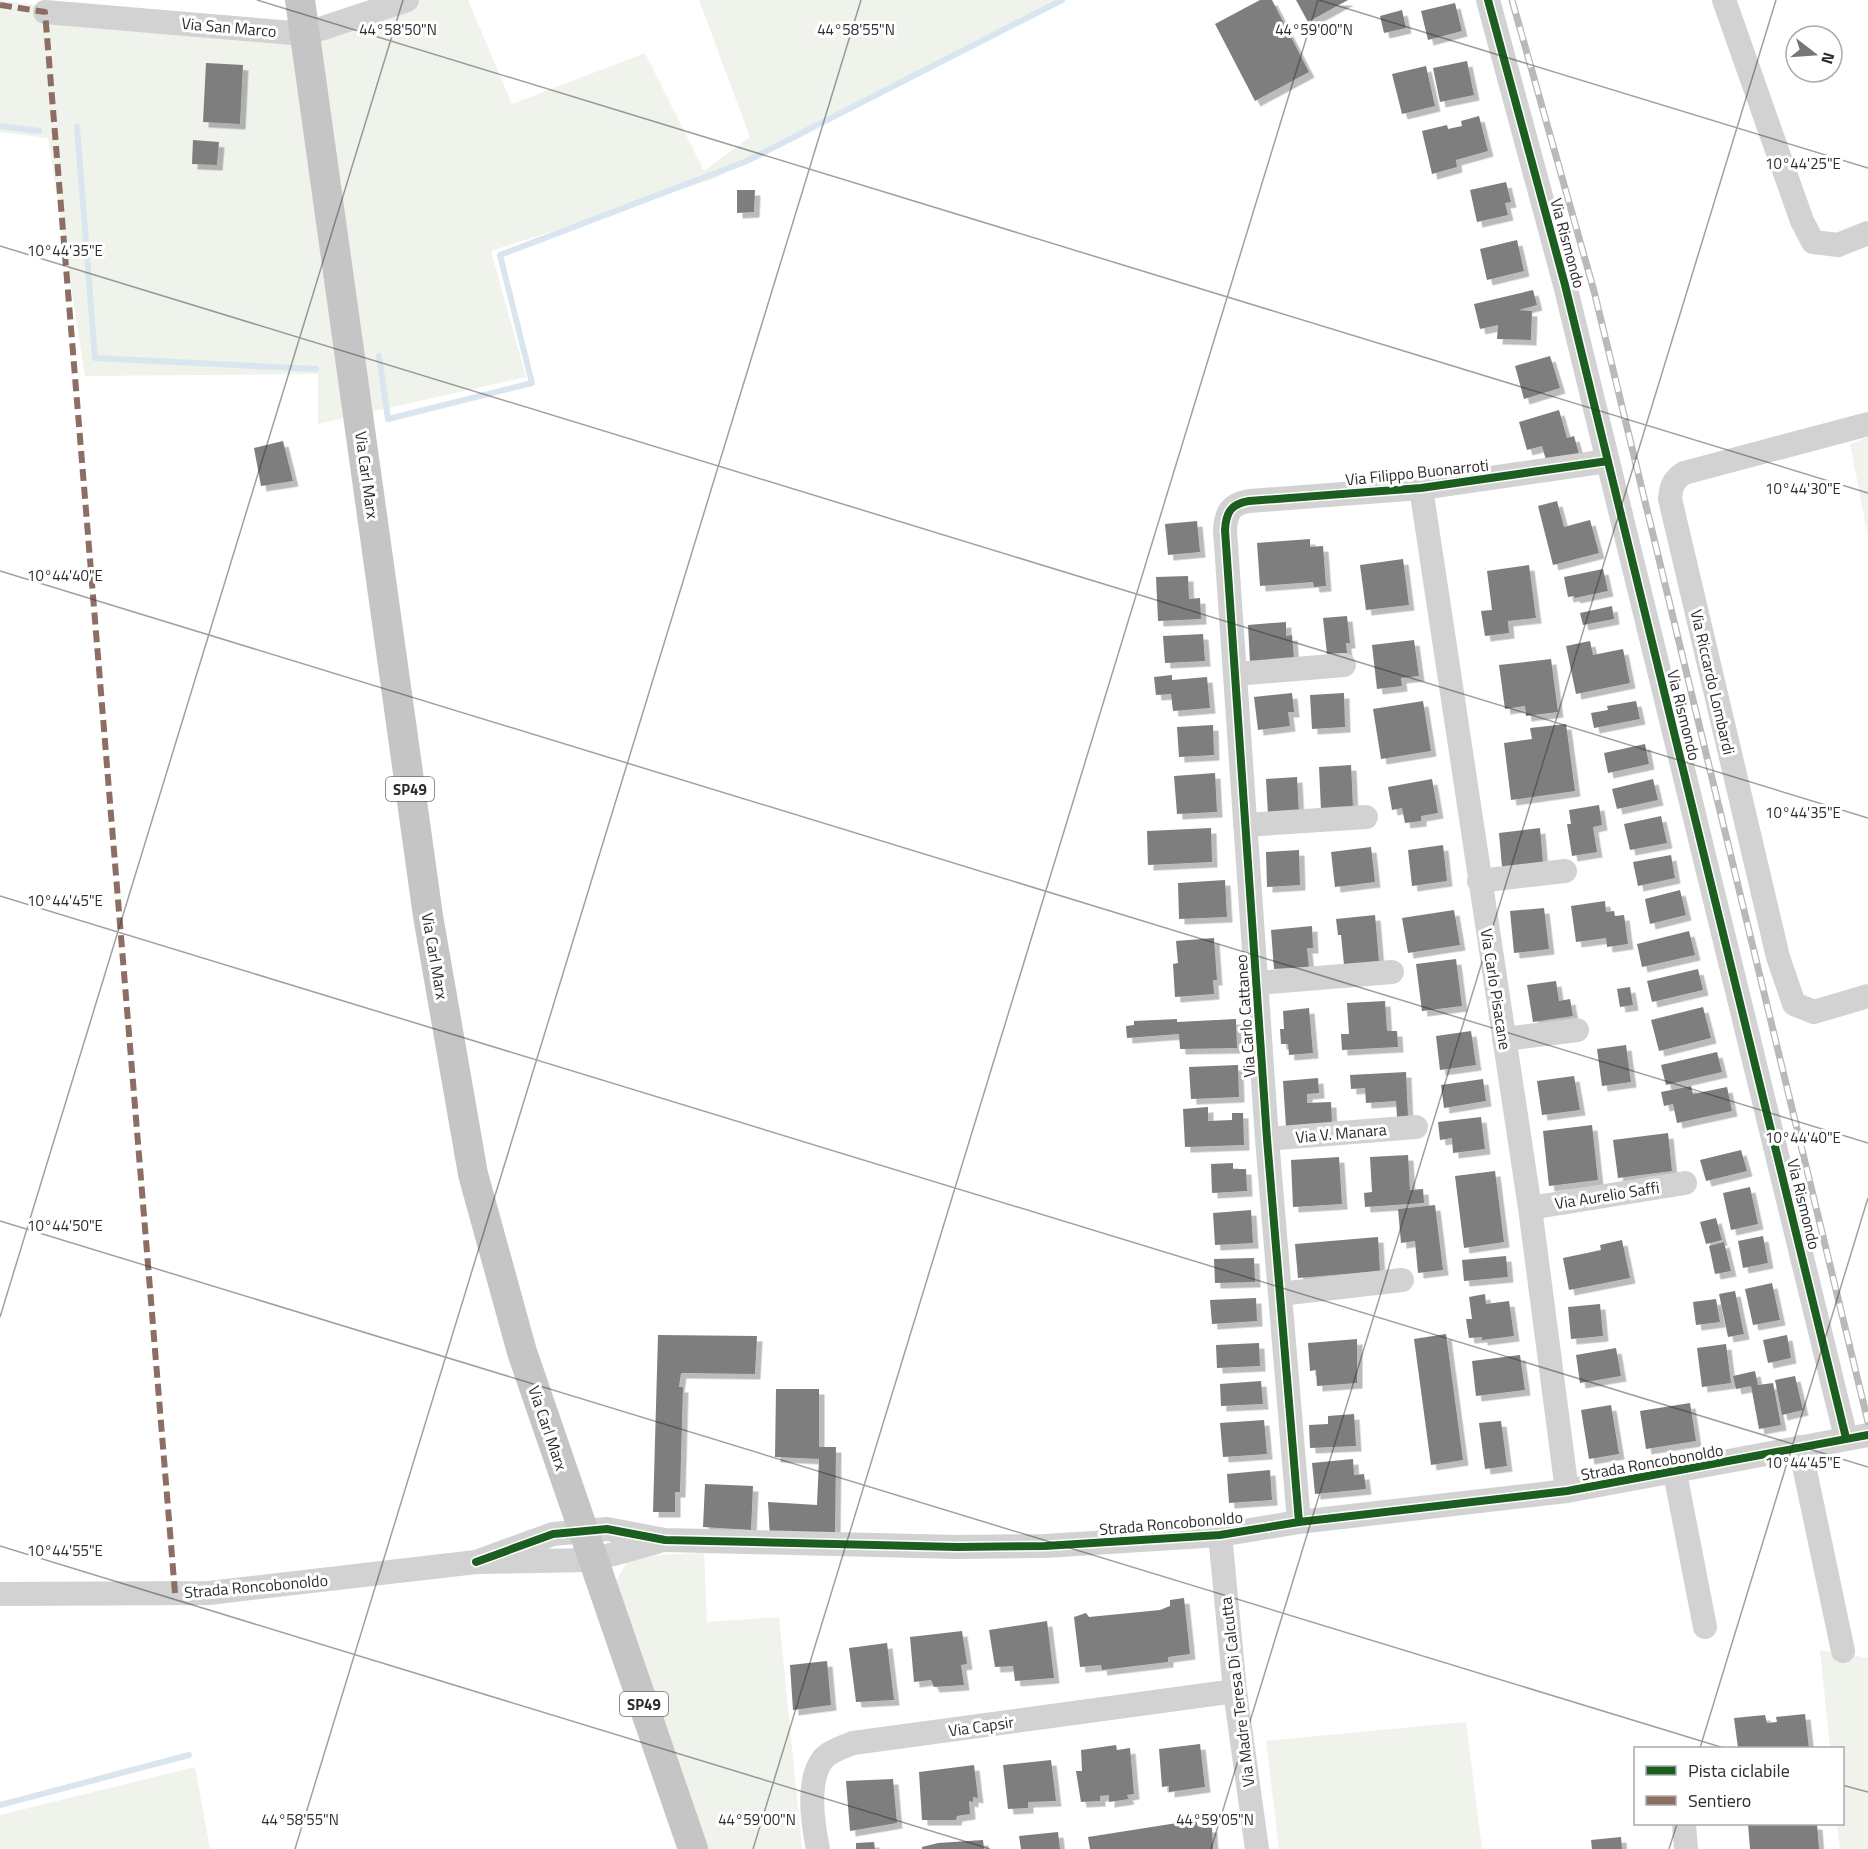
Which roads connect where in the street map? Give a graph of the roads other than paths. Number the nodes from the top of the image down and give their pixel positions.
1 (300, 0) edge
2 (407, 0) edge
3 (1488, 0) edge
4 (1724, 0) edge
5 (45, 12) dead end
6 (305, 34) junction
7 (1868, 233) edge
8 (1868, 424) edge
9 (1608, 461) junction
10 (1421, 488) junction
11 (1229, 509) joint
12 (1344, 665) dead end
13 (1235, 674) junction
14 (1366, 817) dead end
15 (1245, 825) junction
16 (1565, 871) dead end
17 (1479, 881) junction
18 (1392, 972) dead end
19 (1256, 982) junction
20 (1868, 996) edge
21 (1577, 1030) dead end
22 (1504, 1039) junction
23 (1416, 1127) dead end
24 (1267, 1139) junction
25 (1685, 1183) dead end
26 (1530, 1208) junction
27 (1402, 1280) dead end
28 (1280, 1294) junction
29 (1857, 1436) edge
30 (1800, 1447) junction
31 (1675, 1473) junction
32 (1567, 1491) junction
33 (1299, 1522) junction
34 (582, 1531) junction
35 (1220, 1535) junction
36 (666, 1540) junction
37 (592, 1560) junction
38 (476, 1562) junction
39 (0, 1594) edge
40 (1705, 1627) dead end
41 (1843, 1650) dead end
42 (1235, 1691) junction
43 (1684, 1825) edge
44 (693, 1849) edge
45 (818, 1849) edge
46 (1257, 1849) edge
47 (1686, 1849) edge

1 - 6 main road, SP49
2 - 6 street, Via San Marco
3 - 9 street, Via Rismondo
4 - 7 street
5 - 6 street, Via San Marco
6 - 34 main road, Via Carl Marx / SP49
8 - 20 street, Via Riccardo Lombardi
9 - 10 street, Via Filippo Buonarroti
9 - 29 street, Via Rismondo
10 - 11 street, Via Filippo Buonarroti
10 - 17 street, Via Carlo Pisacane
11 - 13 street, Via Carlo Cattaneo
12 - 13 street
13 - 15 street, Via Carlo Cattaneo
14 - 15 street
15 - 19 street, Via Carlo Cattaneo
16 - 17 street
17 - 22 street, Via Carlo Pisacane
18 - 19 street
19 - 24 street, Via Carlo Cattaneo
21 - 22 street
22 - 26 street, Via Carlo Pisacane
23 - 24 street, Via V. Manara
24 - 28 street, Via Carlo Cattaneo
25 - 26 street, Via Aurelio Saffi
26 - 32 street, Via Carlo Pisacane
27 - 28 street
28 - 33 street, Via Carlo Cattaneo
29 - 30 street, Strada Roncobonoldo
30 - 31 street, Strada Roncobonoldo
30 - 41 street
31 - 32 street, Strada Roncobonoldo
31 - 40 street
32 - 33 street, Strada Roncobonoldo
33 - 35 street, Strada Roncobonoldo
34 - 36 street, Strada Roncobonoldo
34 - 37 main road, Via Carl Marx / SP49
34 - 38 street, Strada Roncobonoldo
35 - 36 street, Strada Roncobonoldo
35 - 42 street, Via Madre Teresa Di Calcutta
36 - 37 street, Strada Roncobonoldo
37 - 38 street, Strada Roncobonoldo
37 - 44 main road, Via Carl Marx / SP49
38 - 39 street, Strada Roncobonoldo
42 - 45 street, Via Capsir
42 - 46 street, Via Madre Teresa Di Calcutta
43 - 47 street

